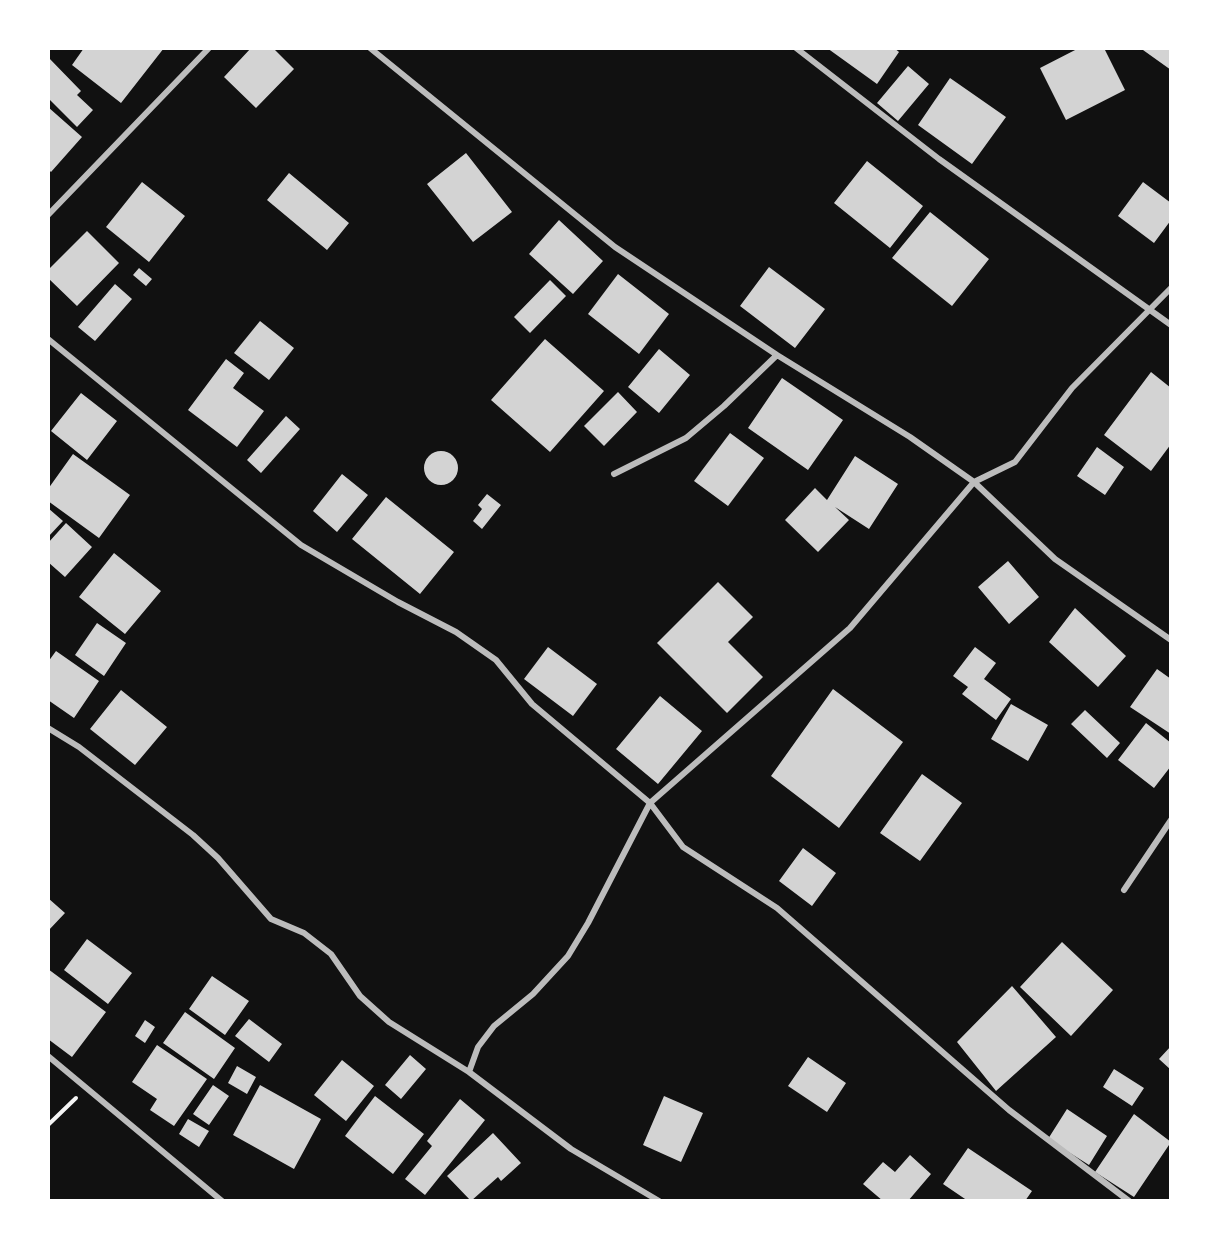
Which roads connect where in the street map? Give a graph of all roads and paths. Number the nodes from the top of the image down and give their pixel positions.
1 (209, 48) edge
2 (370, 48) edge
3 (796, 48) edge
4 (48, 215) edge
5 (1171, 288) edge
6 (1149, 309) junction
7 (1171, 326) edge
8 (48, 339) edge
9 (777, 355) junction
10 (614, 474) dead end
11 (974, 482) junction
12 (1171, 640) edge
13 (48, 728) edge
14 (650, 803) junction
15 (1171, 820) edge
16 (1124, 890) dead end
17 (48, 1056) edge
18 (470, 1072) junction
19 (86, 1088) junction
20 (48, 1125) edge
21 (222, 1201) edge
22 (659, 1201) edge
23 (1129, 1201) edge

1 - 4 street
2 - 9 street
3 - 6 street
5 - 6 street
6 - 7 street
6 - 11 street
8 - 14 street
9 - 10 street
9 - 11 street
11 - 12 street
11 - 14 street
13 - 18 street
14 - 18 street
14 - 23 street
15 - 16 street
17 - 19 street
18 - 22 street
19 - 20 path
19 - 21 street

